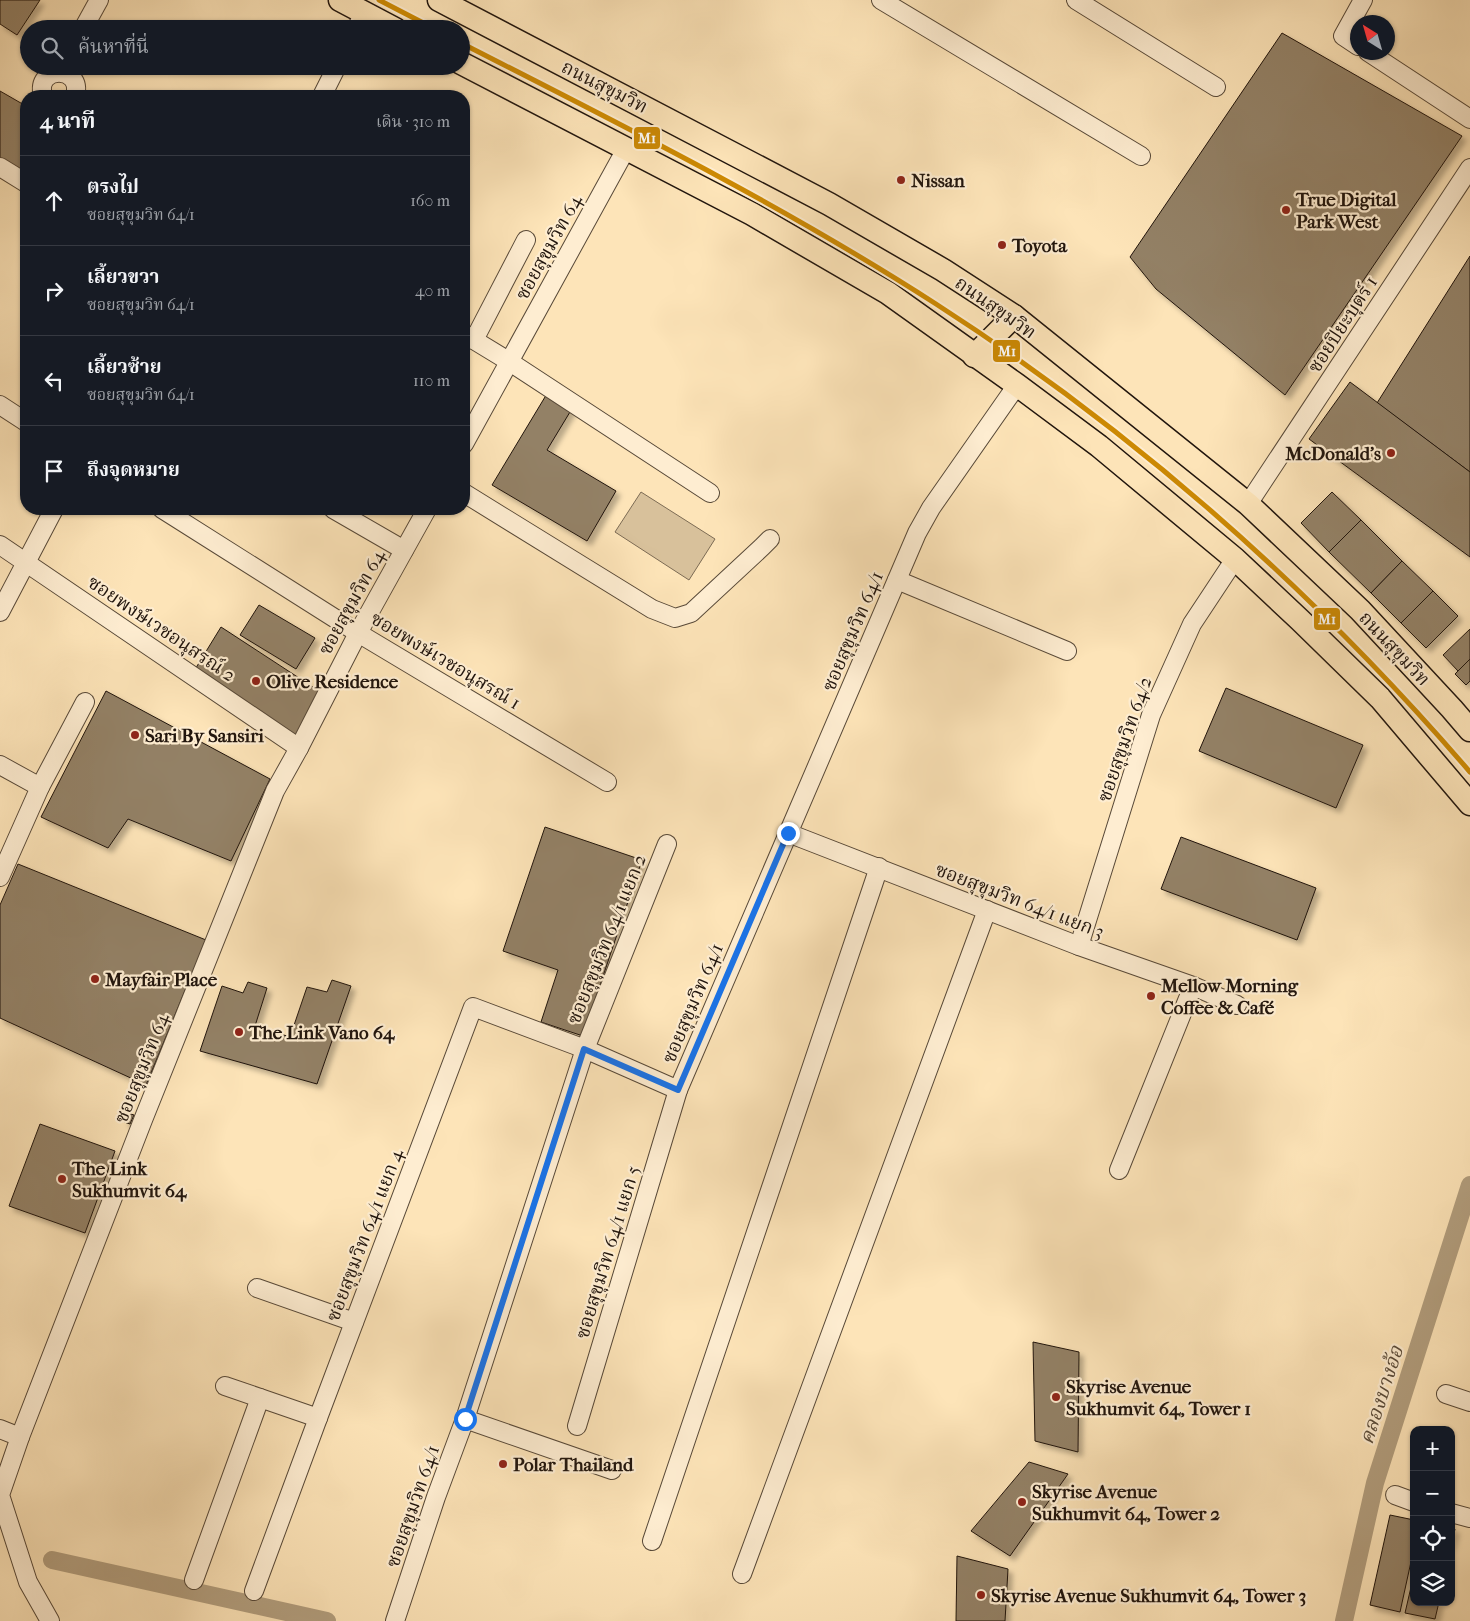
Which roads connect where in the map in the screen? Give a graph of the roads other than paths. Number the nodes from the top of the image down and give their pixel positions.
1 (98, 0) edge
2 (340, 0) edge
3 (439, 0) edge
4 (881, 0) edge
5 (1076, 0) edge
6 (1363, 0) edge
7 (1355, 15) edge
8 (88, 20) edge
9 (359, 20) edge
10 (1350, 23) edge
11 (1350, 41) edge
12 (1380, 60) edge
13 (470, 68) edge
14 (49, 75) edge
15 (68, 75) edge
16 (332, 75) edge
17 (1216, 87) dead end
18 (42, 90) edge
19 (76, 90) edge
20 (325, 90) edge
21 (1470, 119) edge
22 (626, 149) junction
23 (1141, 156) dead end
24 (0, 167) edge
25 (1470, 168) edge
26 (20, 179) edge
27 (526, 240) dead end
28 (1014, 316) junction
29 (470, 335) edge
30 (470, 338) edge
31 (974, 356) junction
32 (510, 362) junction
33 (1017, 386) junction
34 (0, 405) edge
35 (20, 418) edge
36 (470, 433) edge
37 (710, 493) dead end
38 (470, 497) edge
39 (1248, 504) junction
40 (51, 515) edge
41 (171, 515) edge
42 (343, 515) edge
43 (424, 515) edge
44 (770, 539) dead end
45 (0, 545) edge
46 (404, 550) junction
47 (1234, 559) junction
48 (26, 561) junction
49 (897, 580) junction
50 (0, 612) edge
51 (358, 633) junction
52 (1067, 652) dead end
53 (85, 702) dead end
54 (1470, 730) edge
55 (299, 748) junction
56 (0, 765) edge
57 (607, 782) dead end
58 (40, 787) junction
59 (1470, 804) edge
60 (788, 833) junction
61 (667, 844) dead end
62 (879, 867) junction
63 (0, 877) edge
64 (987, 910) junction
65 (1079, 946) junction
66 (1193, 986) junction
67 (1237, 1005) dead end
68 (584, 1049) junction
69 (678, 1090) junction
70 (1119, 1170) dead end
71 (257, 1288) dead end
72 (354, 1322) junction
73 (225, 1386) dead end
74 (1446, 1394) dead end
75 (260, 1398) junction
76 (1470, 1402) edge
77 (318, 1418) junction
78 (465, 1419) junction
79 (577, 1426) dead end
80 (0, 1429) edge
81 (20, 1437) junction
82 (612, 1470) dead end
83 (0, 1495) edge
84 (1395, 1495) dead end
85 (1410, 1501) edge
86 (1455, 1514) edge
87 (1470, 1518) edge
88 (652, 1541) dead end
89 (742, 1574) dead end
90 (194, 1580) dead end
91 (254, 1591) dead end
92 (396, 1619) edge
93 (50, 1621) edge

1 - 8 street
2 - 9 main road
3 - 28 main road, ถนนสุขุมวิท
4 - 23 street
5 - 17 street
6 - 7 street
10 - 11 street
12 - 21 street
13 - 22 main road
14 - 18 street
15 - 19 street
16 - 20 street
22 - 31 main road
22 - 32 street, ซอยสุขุมวิท 64
24 - 26 street
25 - 39 street, ซอยปิยะบุตร์ 1
27 - 29 street
28 - 31 main road
28 - 39 main road, ถนนสุขุมวิท
30 - 32 street
31 - 33 main road
32 - 36 street, ซอยสุขุมวิท 64
32 - 37 street
33 - 47 main road
33 - 49 street, ซอยสุขุมวิท 64/1
34 - 35 street
38 - 44 street
39 - 54 main road, ถนนสุขุมวิท
40 - 48 street
41 - 51 street, ซอยพงษ์เวชอนุสรณ์ 1
42 - 46 street
43 - 46 street, ซอยสุขุมวิท 64
45 - 48 street, ซอยพงษ์เวชอนุสรณ์ 2
46 - 51 street, ซอยสุขุมวิท 64
47 - 59 main road
47 - 65 street, ซอยสุขุมวิท 64/2
48 - 50 street
48 - 55 street, ซอยพงษ์เวชอนุสรณ์ 2
49 - 52 street
49 - 60 street, ซอยสุขุมวิท 64/1
51 - 55 street, ซอยสุขุมวิท 64
51 - 57 street, ซอยพงษ์เวชอนุสรณ์ 1
53 - 58 street
55 - 81 street, ซอยสุขุมวิท 64
56 - 58 street
58 - 63 street
60 - 62 street, ซอยสุขุมวิท 64/1 แยก 3
60 - 69 street, ซอยสุขุมวิท 64/1
61 - 68 street, ซอยสุขุมวิท 64/1 แยก 2
62 - 64 street, ซอยสุขุมวิท 64/1 แยก 3
62 - 88 street
64 - 65 street, ซอยสุขุมวิท 64/1 แยก 3
64 - 89 street
65 - 66 street, ซอยสุขุมวิท 64/1 แยก 3
66 - 67 street, ซอยสุขุมวิท 64/1 แยก 3
66 - 70 street
68 - 69 street, ซอยสุขุมวิท 64/1
68 - 72 street, ซอยสุขุมวิท 64/1 แยก 4
68 - 78 street, ซอยสุขุมวิท 64/1
69 - 79 street, ซอยสุขุมวิท 64/1 แยก 5
71 - 72 street
72 - 77 street, ซอยสุขุมวิท 64/1 แยก 4
73 - 75 street
74 - 76 street
75 - 77 street
75 - 90 street
77 - 91 street, ซอยสุขุมวิท 64/1 แยก 4
78 - 82 street
78 - 92 street, ซอยสุขุมวิท 64/1
80 - 81 street
81 - 83 street, ซอยสุขุมวิท 64
83 - 93 street, ซอยสุขุมวิท 64
84 - 85 street
86 - 87 street

